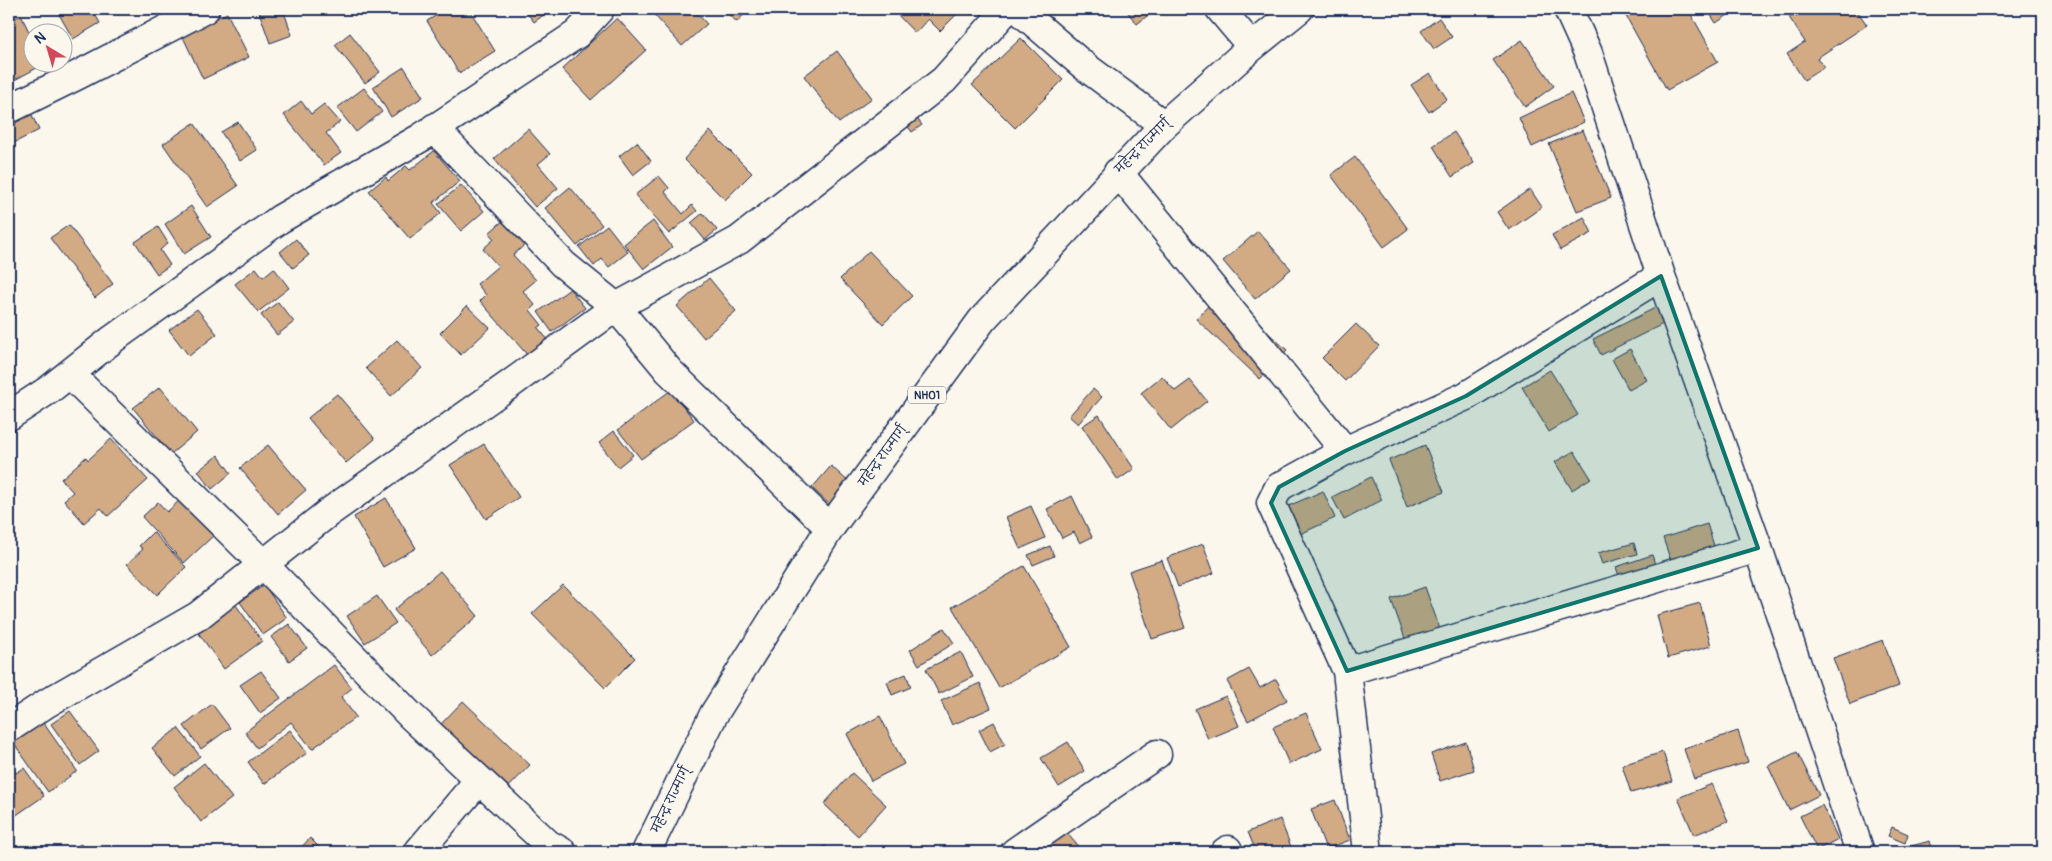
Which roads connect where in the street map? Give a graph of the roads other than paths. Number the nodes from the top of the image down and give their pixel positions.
1 (205, 9) edge
2 (600, 9) edge
3 (1008, 9) edge
4 (1018, 9) edge
5 (1220, 9) edge
6 (1299, 9) edge
7 (1568, 9) edge
8 (1252, 47) junction
9 (9, 109) edge
10 (1164, 125) junction
11 (434, 128) junction
12 (1118, 172) junction
13 (1661, 276) junction
14 (616, 307) junction
15 (70, 374) junction
16 (9, 416) edge
17 (1345, 451) junction
18 (830, 528) junction
19 (1758, 548) junction
20 (263, 564) junction
21 (1347, 671) junction
22 (9, 728) edge
23 (1157, 754) dead end
24 (479, 780) junction
25 (418, 852) edge
26 (562, 852) edge
27 (646, 852) edge
28 (1016, 852) edge
29 (1368, 852) edge
30 (1860, 852) edge

1 - 9 main road
2 - 11 main road
3 - 14 main road
4 - 10 main road
5 - 8 main road
6 - 8 main road, महेन्द्र राज्मार्ग् / NH01
7 - 13 main road
8 - 10 main road, महेन्द्र राज्मार्ग् / NH01
10 - 12 main road, महेन्द्र राज्मार्ग् / NH01
11 - 14 main road
11 - 15 main road
12 - 17 main road
12 - 18 main road, महेन्द्र राज्मार्ग् / NH01
13 - 17 main road
13 - 19 main road
14 - 18 main road
14 - 20 main road
15 - 16 main road
15 - 20 main road
17 - 21 main road
18 - 27 main road, महेन्द्र राज्मार्ग् / NH01
19 - 21 main road
19 - 30 main road
20 - 22 main road
20 - 24 main road
21 - 29 main road
23 - 28 main road
24 - 25 main road
24 - 26 main road

